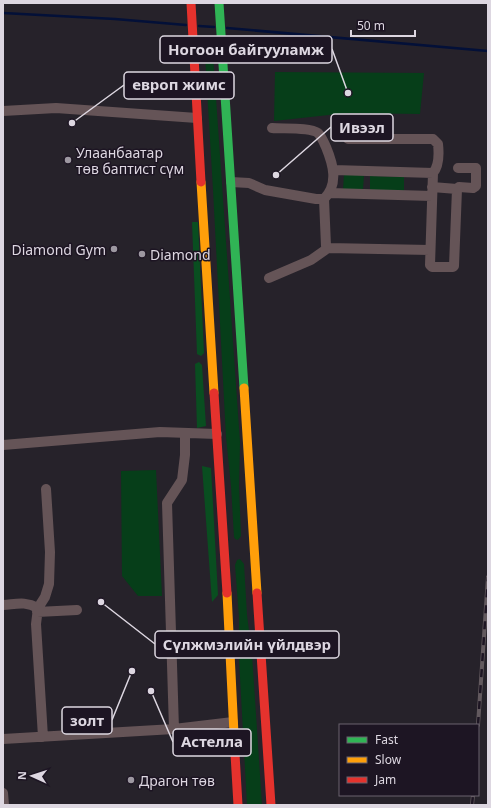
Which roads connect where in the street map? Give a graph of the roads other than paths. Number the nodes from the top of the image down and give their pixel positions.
1 (191, 3) edge
2 (219, 3) edge
3 (3, 111) edge
4 (197, 118) junction
5 (272, 128) dead end
6 (348, 139) dead end
7 (458, 168) dead end
8 (334, 170) junction
9 (433, 173) junction
10 (231, 182) junction
11 (457, 189) junction
12 (432, 192) junction
13 (327, 196) junction
14 (328, 248) junction
15 (430, 250) junction
16 (269, 278) dead end
17 (185, 434) junction
18 (217, 434) junction
19 (3, 446) edge
20 (46, 489) dead end
21 (3, 605) edge
22 (38, 610) junction
23 (77, 610) dead end
24 (233, 722) junction
25 (174, 729) junction
26 (43, 737) junction
27 (3, 739) edge
28 (3, 793) edge
29 (4, 805) edge
30 (238, 805) edge
31 (270, 805) edge

1 - 4 highway
2 - 10 highway
3 - 4 street
4 - 18 highway
5 - 8 street
6 - 9 street
7 - 11 street
8 - 9 street
8 - 13 street
9 - 12 street
10 - 13 street
10 - 31 highway
11 - 12 street
11 - 15 street
12 - 13 street
12 - 15 street
13 - 14 street
14 - 15 street
14 - 16 street
17 - 18 street
17 - 19 street
17 - 25 street
18 - 24 highway
20 - 22 street
21 - 22 street
22 - 23 street
22 - 26 street
24 - 25 street
24 - 30 highway
25 - 26 street
26 - 27 street
28 - 29 street

